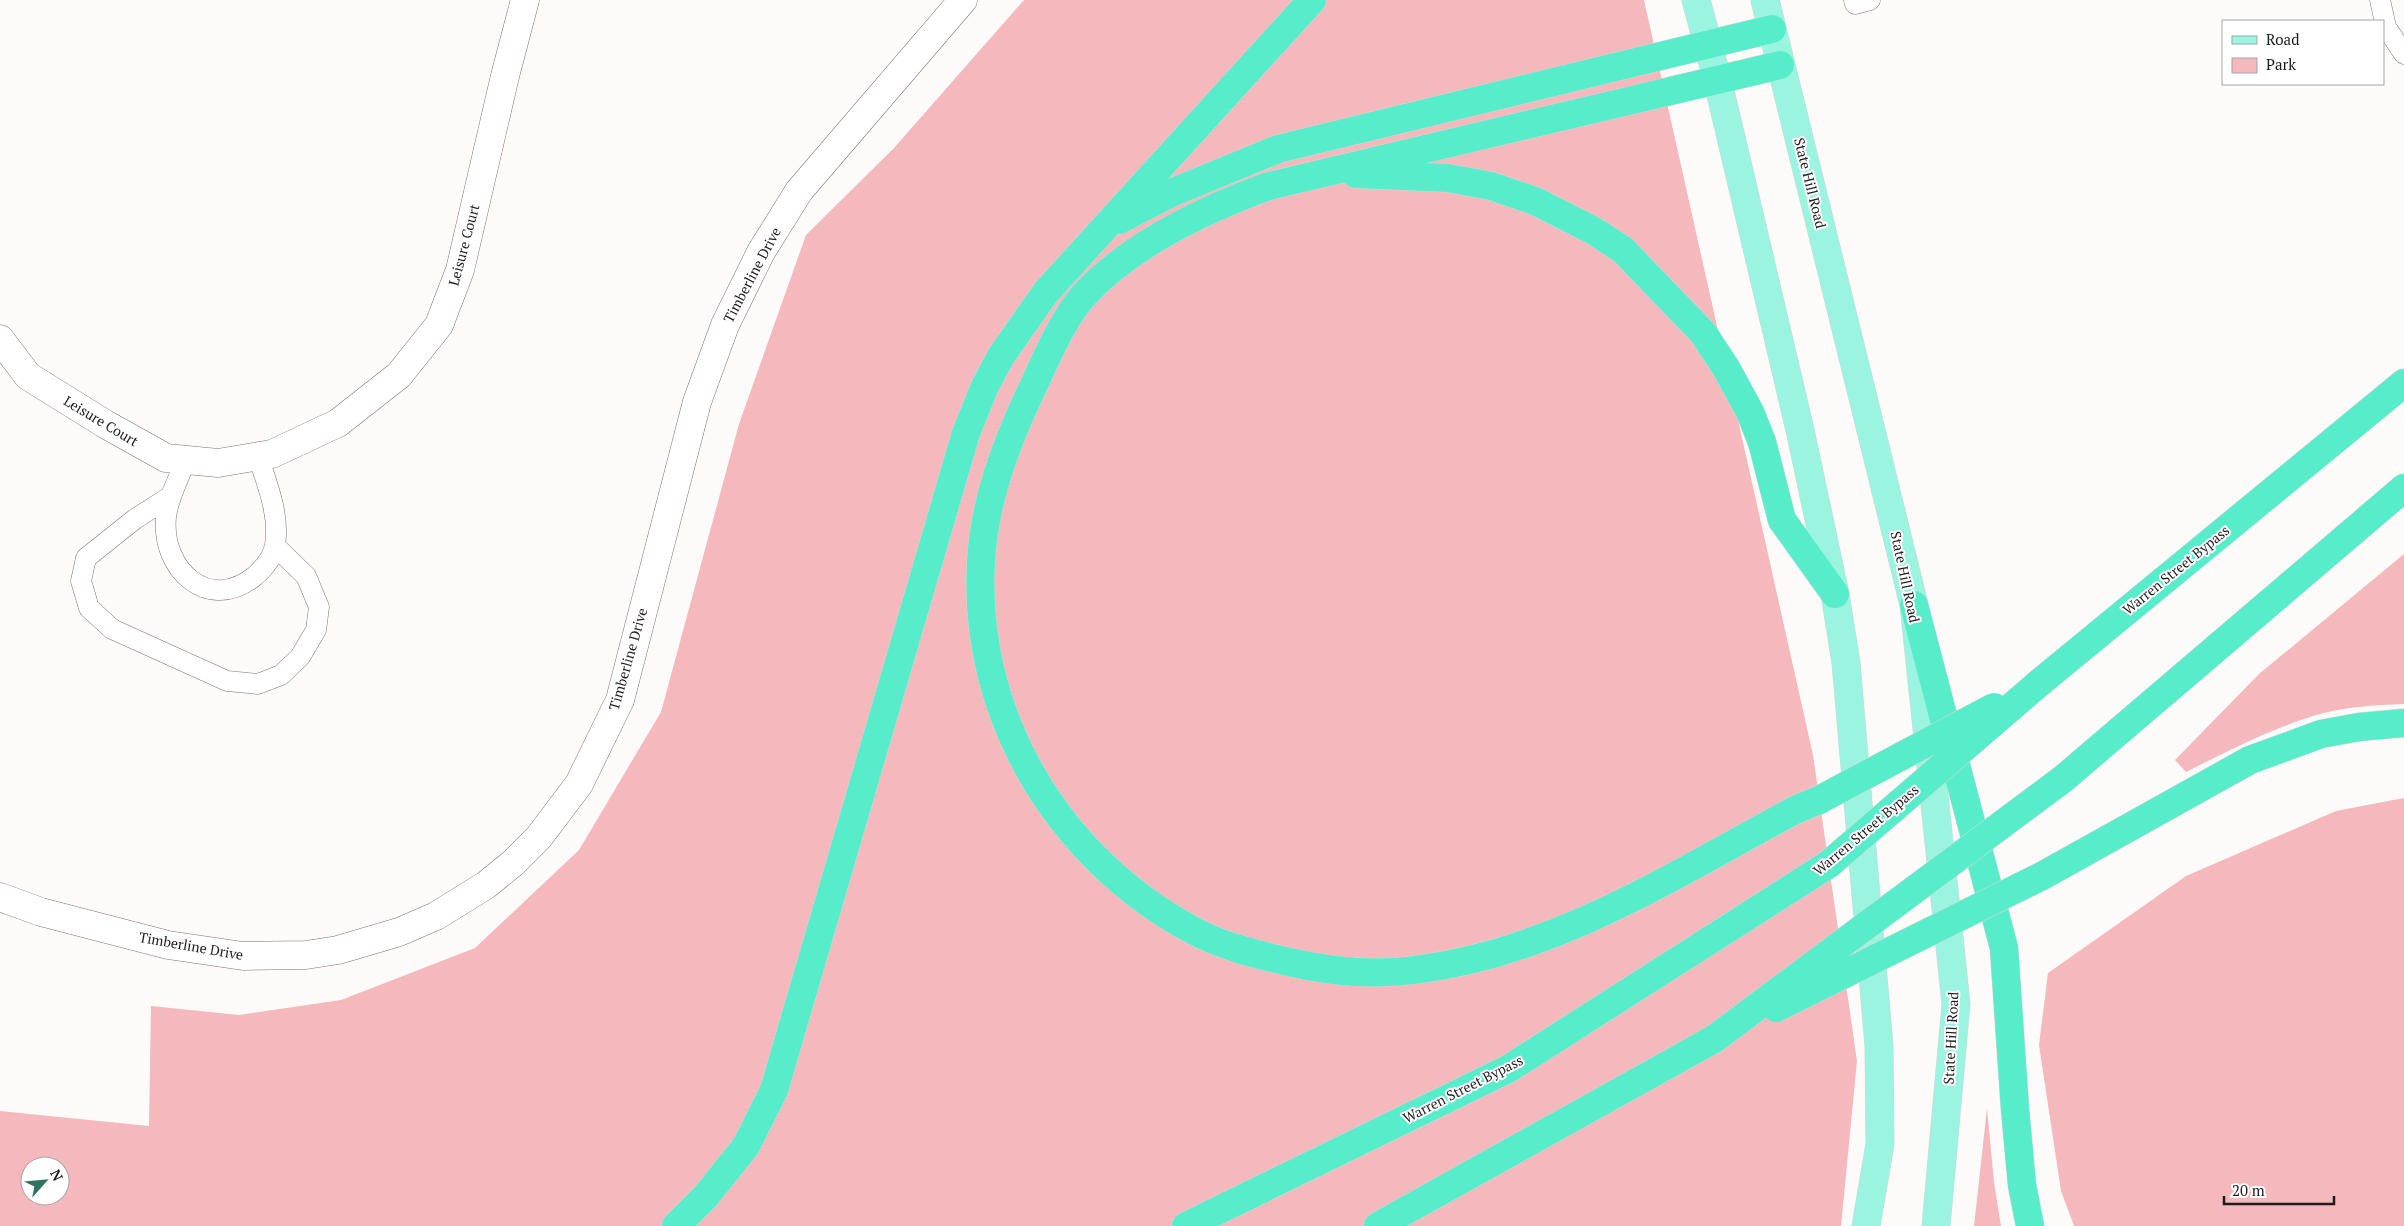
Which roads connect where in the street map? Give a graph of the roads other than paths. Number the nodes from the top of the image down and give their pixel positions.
1 (525, 0) edge
2 (963, 0) edge
3 (1312, 0) edge
4 (1696, 0) edge
5 (1765, 0) edge
6 (1854, 0) edge
7 (1870, 0) edge
8 (2380, 0) edge
9 (1772, 29) junction
10 (1707, 46) junction
11 (2404, 54) edge
12 (1780, 64) junction
13 (1717, 78) junction
14 (1322, 173) junction
15 (1100, 230) junction
16 (0, 339) edge
17 (2404, 383) edge
18 (258, 456) junction
19 (186, 460) junction
20 (2404, 488) edge
21 (171, 496) junction
22 (275, 546) junction
23 (1835, 594) junction
24 (1914, 605) junction
25 (2038, 684) junction
26 (2404, 723) edge
27 (0, 897) edge
28 (1714, 1039) junction
29 (676, 1226) edge
30 (1186, 1226) edge
31 (1378, 1226) edge
32 (1866, 1226) edge
33 (1936, 1226) edge
34 (2030, 1226) edge

1 - 18 street, Leisure Court
2 - 27 street, Timberline Drive
3 - 15 highway
4 - 10 main road
5 - 9 main road, State Hill Road
6 - 7 lane
8 - 11 lane
9 - 10 highway
9 - 12 main road, State Hill Road
10 - 13 main road
10 - 15 highway
12 - 13 highway
12 - 24 main road, State Hill Road
13 - 14 highway
13 - 23 main road
14 - 23 highway
14 - 25 highway, bridge
15 - 29 highway
16 - 19 street, Leisure Court
17 - 25 highway, Warren Street Bypass
18 - 19 street, Leisure Court
18 - 22 lane
19 - 21 lane
20 - 28 highway, bridge
21 - 22 lane
21 - 22 lane
23 - 32 main road
24 - 33 main road, State Hill Road
24 - 34 highway
25 - 30 highway, Warren Street Bypass, bridge
26 - 28 highway, bridge
28 - 31 highway

